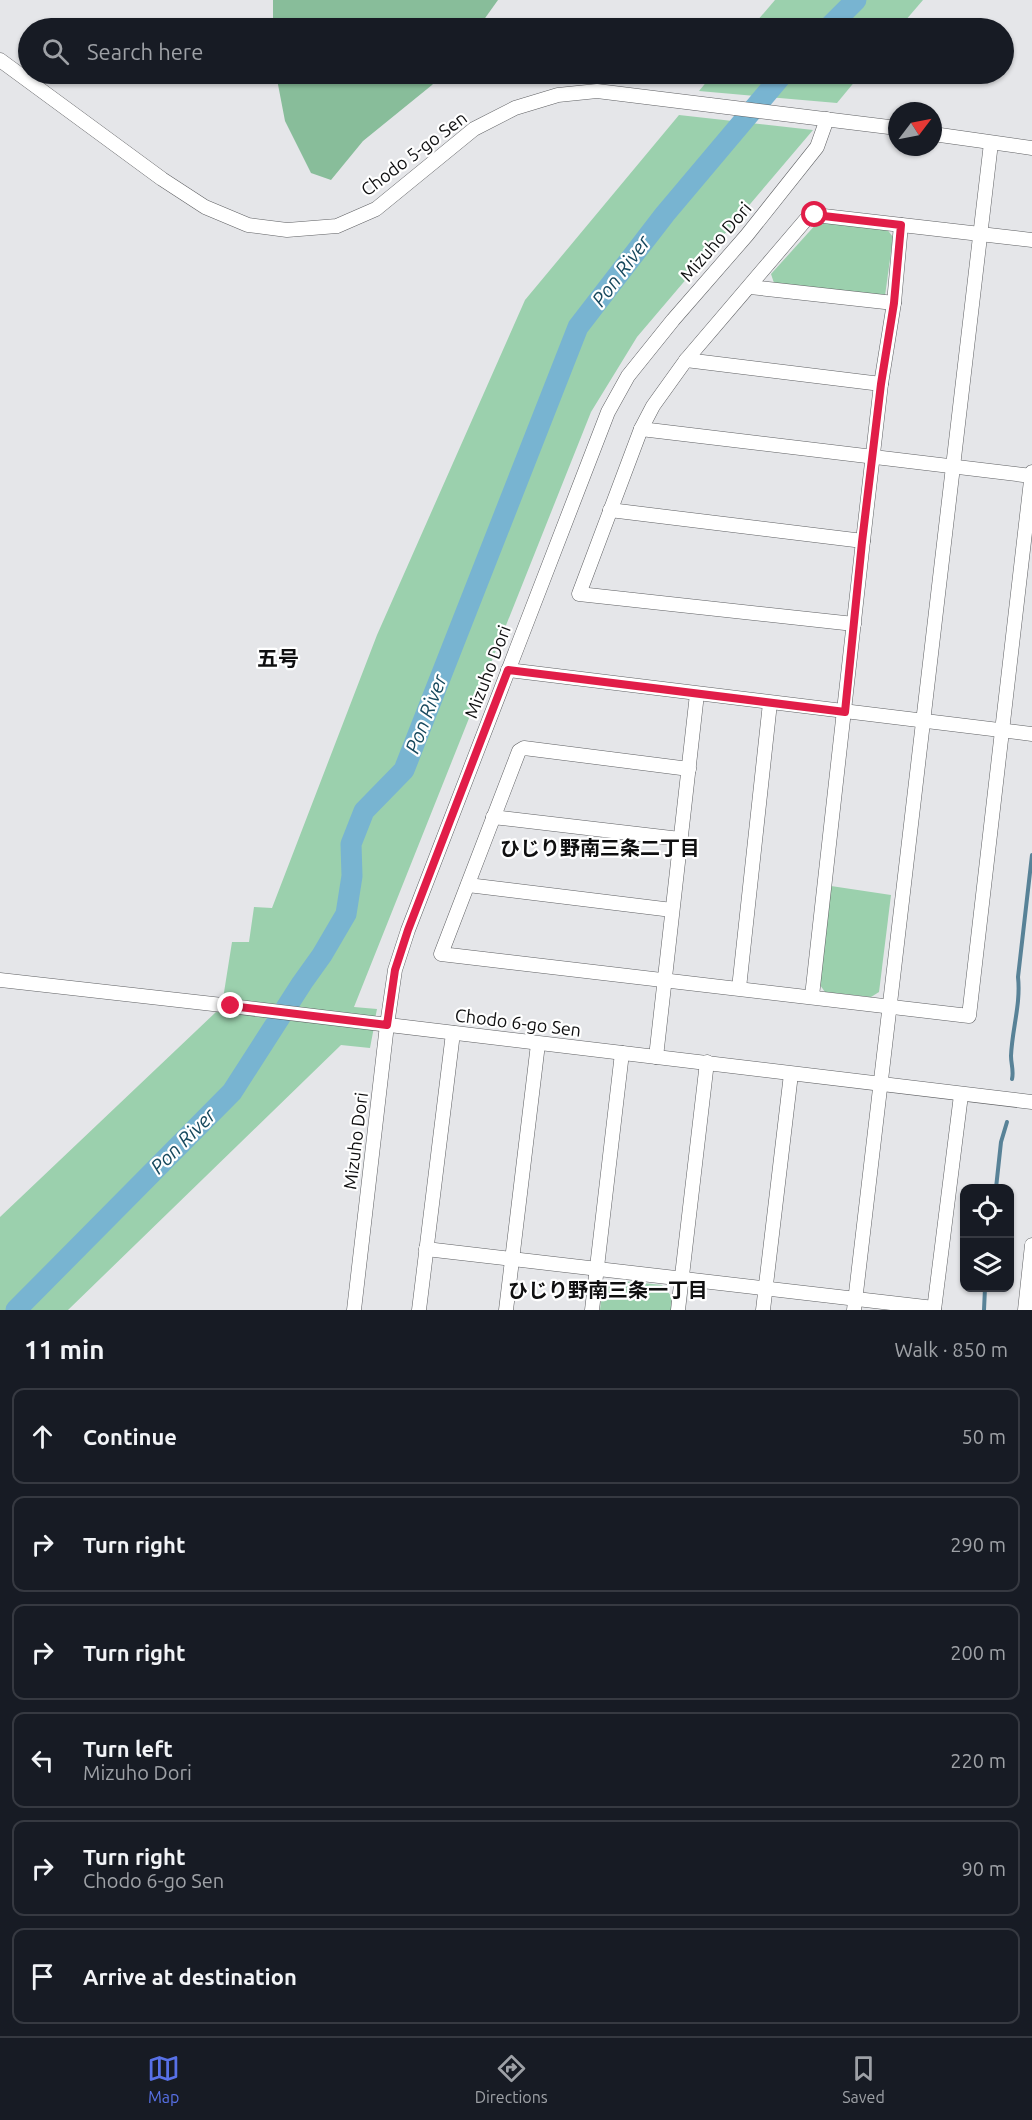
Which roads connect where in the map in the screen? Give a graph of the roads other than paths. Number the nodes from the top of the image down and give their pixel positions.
1 (0, 60) edge
2 (18, 73) edge
3 (33, 84) edge
4 (827, 119) junction
5 (888, 127) edge
6 (942, 135) edge
7 (992, 142) junction
8 (1032, 148) edge
9 (901, 225) junction
10 (980, 234) junction
11 (1032, 240) edge
12 (750, 287) junction
13 (894, 303) junction
14 (686, 360) junction
15 (881, 384) junction
16 (641, 429) junction
17 (873, 458) junction
18 (952, 466) junction
19 (1032, 474) edge
20 (610, 510) junction
21 (862, 542) junction
22 (854, 624) junction
23 (508, 670) junction
24 (697, 694) junction
25 (770, 703) junction
26 (845, 712) junction
27 (923, 721) junction
28 (1002, 731) junction
29 (1032, 734) edge
30 (689, 769) junction
31 (493, 817) junction
32 (680, 839) junction
33 (468, 885) junction
34 (672, 910) junction
35 (0, 980) edge
36 (663, 980) junction
37 (739, 988) junction
38 (812, 996) junction
39 (889, 1006) junction
40 (387, 1025) junction
41 (453, 1033) junction
42 (538, 1044) junction
43 (622, 1053) junction
44 (656, 1057) junction
45 (707, 1062) junction
46 (791, 1074) junction
47 (881, 1084) junction
48 (961, 1095) junction
49 (1032, 1102) edge
50 (1032, 1245) edge
51 (426, 1250) junction
52 (513, 1259) junction
53 (597, 1270) junction
54 (681, 1279) junction
55 (765, 1289) junction
56 (855, 1305) edge
57 (934, 1309) edge
58 (354, 1310) edge
59 (419, 1310) edge
60 (506, 1310) edge
61 (592, 1310) edge
62 (678, 1310) edge
63 (763, 1310) edge
64 (1025, 1310) edge

1 - 2 street, Chodo 5-go Sen
3 - 4 street, Chodo 5-go Sen
4 - 5 street, Chodo 5-go Sen
4 - 23 street, Mizuho Dori
6 - 7 street
7 - 8 street
7 - 10 street
9 - 10 street
9 - 12 street
9 - 13 street
10 - 11 street
10 - 18 street
12 - 13 street
12 - 14 street
13 - 15 street
14 - 15 street
14 - 16 street
15 - 17 street
16 - 17 street
16 - 20 street
17 - 18 street
17 - 21 street
18 - 19 street
18 - 27 street
19 - 28 street
20 - 21 street
20 - 22 street
21 - 22 street
22 - 26 street
23 - 24 street
23 - 40 street, Mizuho Dori
24 - 25 street
24 - 30 street
25 - 26 street
25 - 37 street
26 - 27 street
26 - 38 street
27 - 28 street
27 - 39 street
28 - 29 street
28 - 39 street
30 - 31 street
30 - 32 street
31 - 32 street
31 - 33 street
32 - 34 street
33 - 34 street
33 - 36 street
34 - 36 street
35 - 40 street, Chodo 6-go Sen
36 - 37 street
36 - 44 street
37 - 38 street
38 - 39 street
39 - 47 street
40 - 41 street, Chodo 6-go Sen
40 - 58 street, Mizuho Dori
41 - 42 street, Chodo 6-go Sen
41 - 51 street
42 - 43 street, Chodo 6-go Sen
42 - 52 street
43 - 44 street, Chodo 6-go Sen
43 - 53 street
44 - 45 street, Chodo 6-go Sen
45 - 46 street, Chodo 6-go Sen
45 - 54 street
46 - 47 street, Chodo 6-go Sen
46 - 55 street
47 - 48 street, Chodo 6-go Sen
47 - 56 street
48 - 49 street, Chodo 6-go Sen
48 - 57 street
50 - 64 street
51 - 52 street
51 - 59 street
52 - 53 street
52 - 60 street
53 - 54 street
53 - 61 street
54 - 55 street
54 - 62 street
55 - 56 street
55 - 63 street
56 - 57 street

